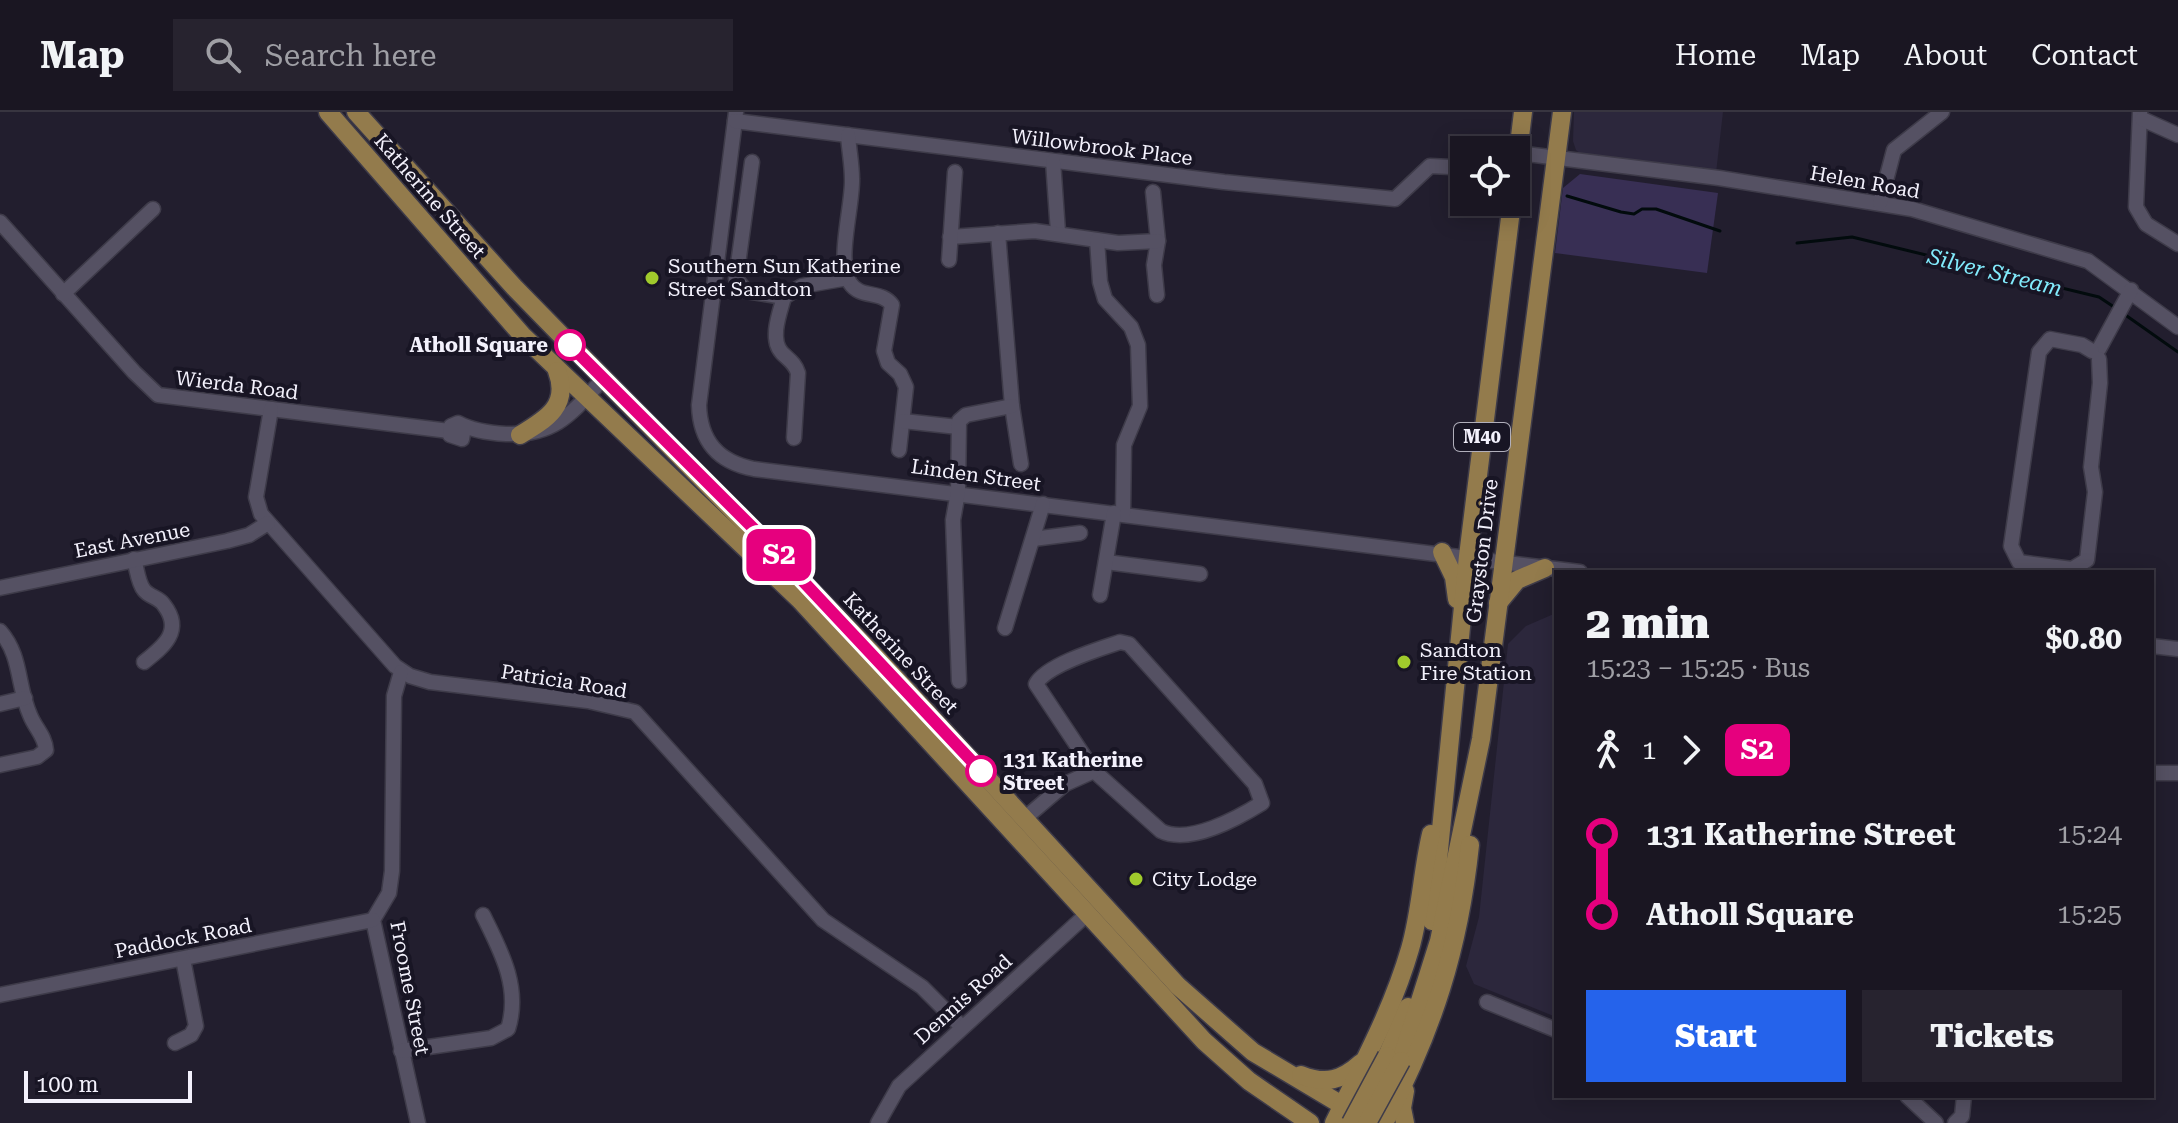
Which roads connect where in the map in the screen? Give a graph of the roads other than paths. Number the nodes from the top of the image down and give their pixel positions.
1 (328, 112) edge
2 (344, 112) edge
3 (356, 112) edge
4 (1523, 112) edge
5 (1562, 112) edge
6 (1942, 112) edge
7 (2141, 116) edge
8 (736, 117) edge
9 (848, 135) junction
10 (2178, 135) edge
11 (1520, 136) edge
12 (1556, 158) junction
13 (1053, 161) junction
14 (1530, 161) edge
15 (752, 162) dead end
16 (1450, 167) edge
17 (955, 172) dead end
18 (1153, 192) dead end
19 (1880, 203) junction
20 (153, 209) dead end
21 (1510, 216) edge
22 (0, 222) edge
23 (457, 224) junction
24 (1058, 232) junction
25 (998, 233) junction
26 (950, 237) junction
27 (1097, 240) junction
28 (1158, 241) junction
29 (2178, 244) edge
30 (949, 260) dead end
31 (848, 278) junction
32 (63, 294) junction
33 (1157, 295) dead end
34 (2128, 296) junction
35 (784, 297) junction
36 (2178, 327) edge
37 (2097, 353) junction
38 (556, 368) junction
39 (603, 379) junction
40 (586, 397) junction
41 (1012, 406) junction
42 (271, 409) junction
43 (903, 421) junction
44 (958, 427) junction
45 (520, 435) junction
46 (794, 438) dead end
47 (899, 450) dead end
48 (1021, 464) dead end
49 (958, 492) junction
50 (1043, 504) junction
51 (1118, 514) junction
52 (268, 523) junction
53 (1080, 533) dead end
54 (1033, 539) junction
55 (1442, 552) junction
56 (1468, 556) junction
57 (134, 559) junction
58 (1503, 561) junction
59 (1106, 562) junction
60 (1545, 568) junction
61 (1558, 570) edge
62 (1200, 574) dead end
63 (0, 588) edge
64 (1100, 595) dead end
65 (1498, 603) junction
66 (1005, 628) dead end
67 (0, 631) edge
68 (2154, 646) edge
69 (2178, 649) edge
70 (144, 662) dead end
71 (401, 672) junction
72 (959, 681) dead end
73 (1456, 693) junction
74 (25, 698) junction
75 (0, 704) edge
76 (1481, 739) junction
77 (0, 765) edge
78 (1094, 771) junction
79 (2154, 773) edge
80 (2178, 773) edge
81 (1443, 797) junction
82 (1024, 819) junction
83 (1445, 881) junction
84 (1087, 914) junction
85 (483, 915) dead end
86 (373, 920) junction
87 (183, 959) junction
88 (0, 995) edge
89 (1487, 1002) dead end
90 (961, 1026) junction
91 (1554, 1029) edge
92 (175, 1043) dead end
93 (401, 1051) junction
94 (1370, 1055) junction
95 (1273, 1064) junction
96 (1407, 1080) junction
97 (1249, 1081) junction
98 (1909, 1098) edge
99 (1964, 1098) edge
100 (1342, 1117) edge
101 (418, 1123) edge
102 (878, 1123) edge
103 (1292, 1123) edge
104 (1310, 1123) edge
105 (1367, 1123) edge
106 (1373, 1123) edge
107 (1384, 1123) edge
108 (1405, 1123) edge
109 (1936, 1123) edge
110 (1955, 1123) edge

1 - 38 main road, Katherine Street
2 - 23 main road
3 - 23 main road, Katherine Street
4 - 11 main road
5 - 12 main road, Grayston Drive / M40
6 - 19 street
7 - 10 street
7 - 29 street
8 - 9 street, Willowbrook Place
8 - 49 street, Linden Street
9 - 13 street, Willowbrook Place
9 - 31 street
12 - 14 street, Helen Road
12 - 19 street, Helen Road
12 - 58 main road, Grayston Drive / M40
13 - 16 street, Willowbrook Place
13 - 24 street
15 - 35 street
17 - 26 street
18 - 28 street
19 - 34 street, Helen Road
20 - 32 street
21 - 56 main road, Grayston Drive / M40
22 - 32 street, Wierda Road
23 - 39 main road, Katherine Street
24 - 25 street
24 - 27 street
25 - 26 street
25 - 41 street
26 - 30 street
27 - 28 street
27 - 51 street
28 - 33 street
31 - 35 street
31 - 43 street
32 - 42 street, Wierda Road
34 - 36 street, Helen Road
34 - 37 street
35 - 46 street
37 - 37 street
38 - 40 main road, Katherine Street
38 - 45 main road
39 - 40 street
39 - 82 main road, Katherine Street
40 - 45 street
40 - 84 main road, Katherine Street
41 - 44 street
41 - 48 street
42 - 45 street, Wierda Road
42 - 52 street
43 - 44 street
43 - 47 street
44 - 49 street
49 - 50 street, Linden Street
49 - 72 street
50 - 51 street, Linden Street
50 - 54 street
51 - 55 street, Linden Street
51 - 59 street
52 - 57 street, East Avenue
52 - 71 street
53 - 54 street
54 - 66 street
55 - 56 street, Linden Street
55 - 73 main road
56 - 58 street, Linden Street
56 - 73 main road, Grayston Drive / M40
57 - 63 street, East Avenue
57 - 70 street
58 - 60 street, Linden Street
58 - 65 main road, Grayston Drive / M40
59 - 62 street
59 - 64 street
60 - 61 street, Linden Street
60 - 65 main road
65 - 76 main road, Grayston Drive / M40
67 - 74 street
68 - 69 street
71 - 86 street, Froome Street
71 - 90 street, Patricia Road
73 - 81 main road, Grayston Drive / M40
74 - 75 street
74 - 77 street
76 - 83 main road, Grayston Drive / M40
76 - 96 main road
78 - 78 street
78 - 82 street
79 - 80 street
81 - 83 main road, Grayston Drive / M40
81 - 94 main road
82 - 95 main road, Katherine Street
83 - 100 main road, Grayston Drive / M40, bridge
83 - 105 main road, Grayston Drive / M40, bridge
84 - 90 street, Dennis Road
84 - 97 main road, Katherine Street
85 - 93 street
86 - 87 street, Paddock Road
86 - 93 street, Froome Street
87 - 88 street, Paddock Road
87 - 92 street
89 - 91 street
90 - 102 street, Dennis Road
93 - 101 street, Froome Street
94 - 95 main road
94 - 100 main road
95 - 100 main road, Katherine Street
96 - 107 main road
96 - 108 main road
97 - 103 main road
97 - 104 main road, Katherine Street
98 - 109 street
99 - 110 street
100 - 106 main road, Katherine Street

